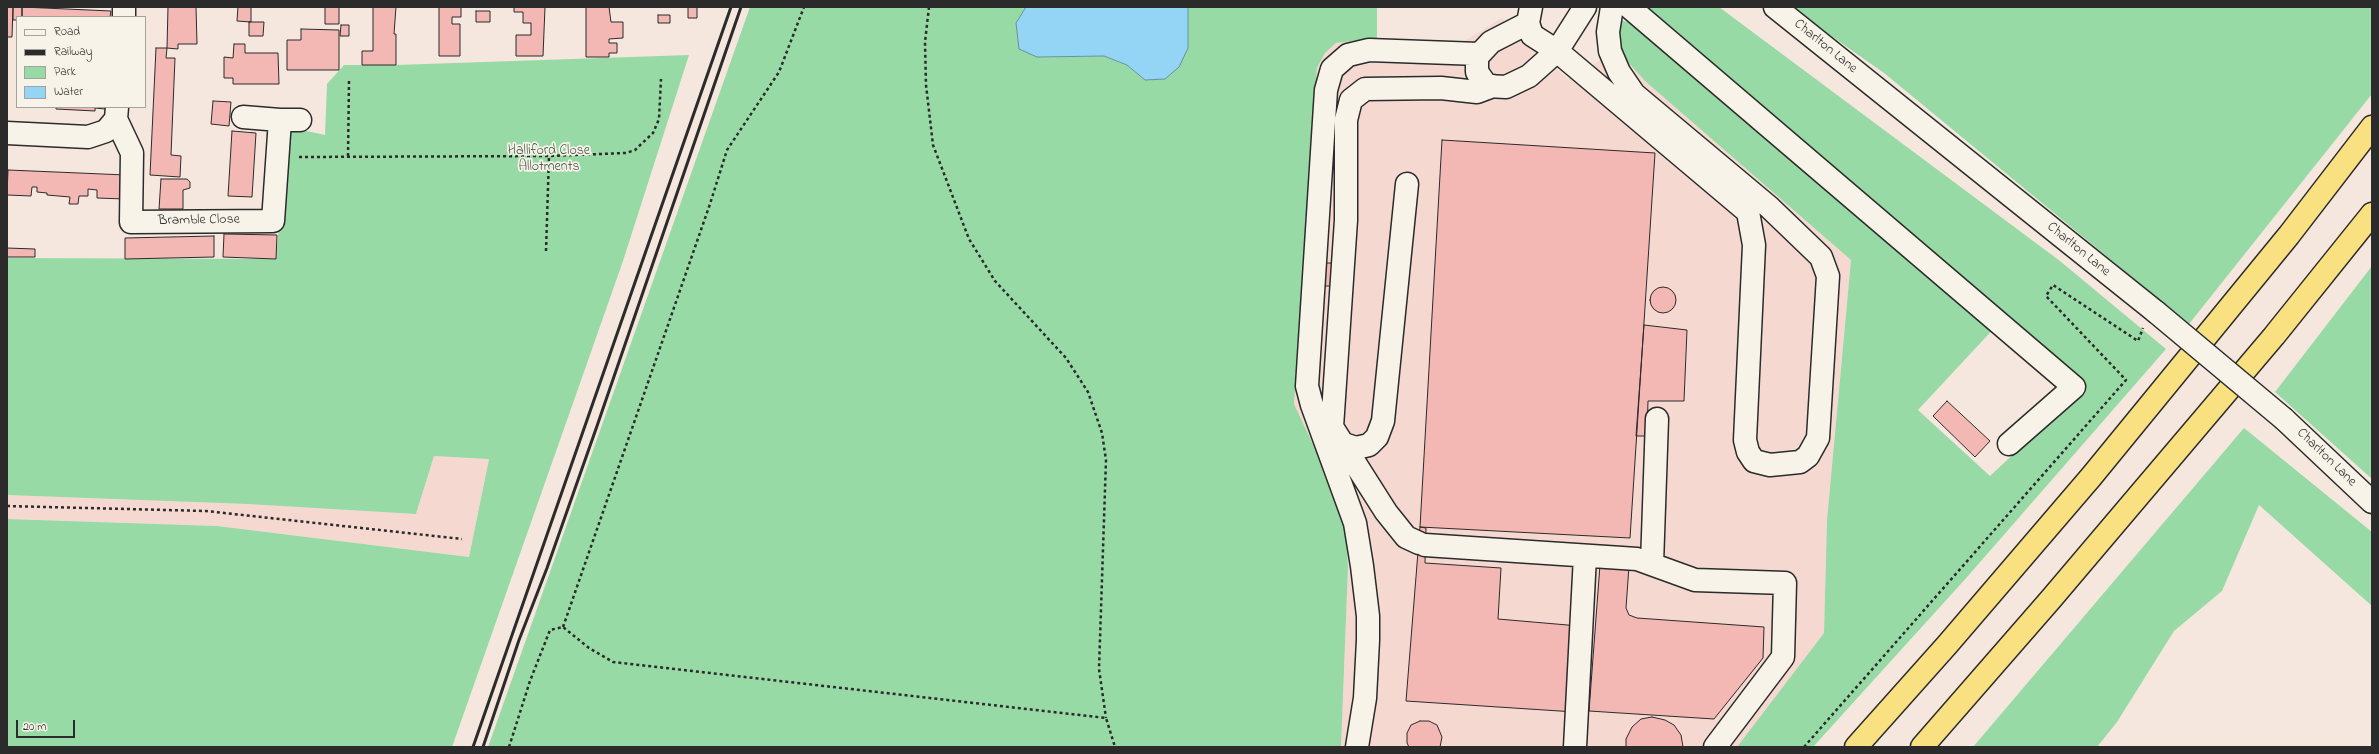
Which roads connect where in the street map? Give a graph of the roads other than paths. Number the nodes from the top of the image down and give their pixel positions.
1 (1585, 7) edge
2 (1612, 7) edge
3 (1629, 7) edge
4 (1775, 7) edge
5 (1530, 15) edge
6 (1557, 52) junction
7 (1479, 54) junction
8 (1494, 86) junction
9 (117, 113) edge
10 (243, 117) dead end
11 (2372, 128) edge
12 (7, 133) edge
13 (1407, 184) dead end
14 (2372, 214) edge
15 (1657, 419) dead end
16 (2009, 444) dead end
17 (1335, 446) junction
18 (2372, 502) edge
19 (1585, 556) junction
20 (1652, 564) junction
21 (1356, 747) edge
22 (1575, 747) edge
23 (1715, 747) edge
24 (1856, 747) edge
25 (1922, 747) edge

1 - 6 street
2 - 6 street
3 - 16 street
4 - 18 street, Charlton Lane, bridge
5 - 6 street
5 - 7 street
6 - 8 street
7 - 8 street
7 - 17 street
8 - 17 street
9 - 10 street, Bramble Close
9 - 12 street
11 - 24 highway
13 - 17 street
14 - 25 highway
15 - 20 street
17 - 19 street
17 - 21 street
19 - 20 street
19 - 22 street
20 - 23 street

